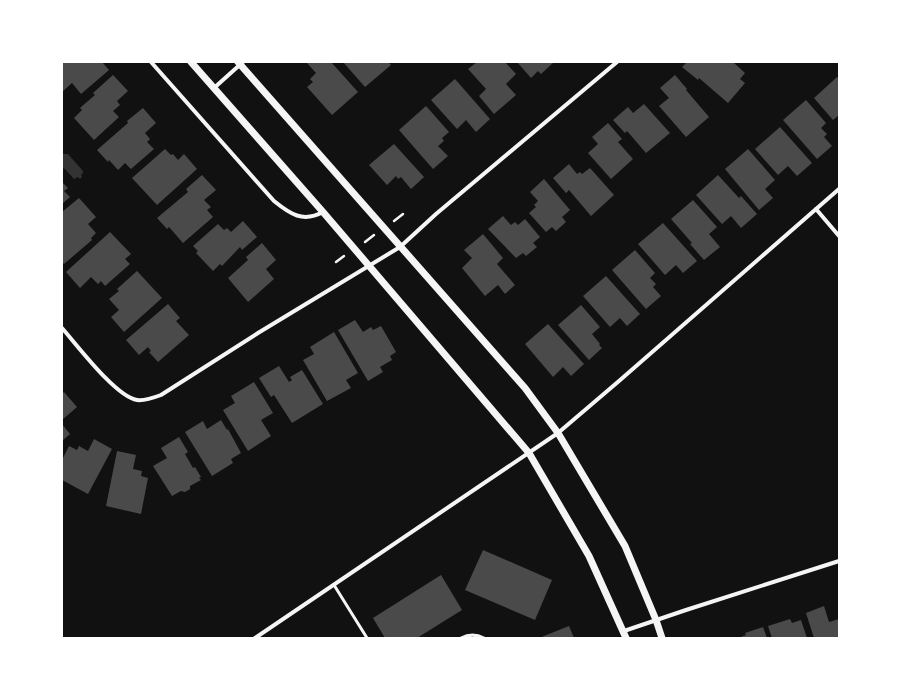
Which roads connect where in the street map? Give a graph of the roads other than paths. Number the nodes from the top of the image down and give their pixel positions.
1 (151, 62) edge
2 (191, 62) edge
3 (616, 62) edge
4 (241, 63) edge
5 (214, 88) junction
6 (839, 189) edge
7 (816, 210) junction
8 (323, 212) junction
9 (839, 236) edge
10 (400, 247) junction
11 (368, 266) junction
12 (62, 328) edge
13 (558, 433) junction
14 (529, 453) junction
15 (839, 561) edge
16 (334, 585) junction
17 (656, 620) junction
18 (625, 635) edge
19 (255, 638) edge
20 (367, 638) edge
21 (461, 638) edge
22 (484, 638) edge
23 (662, 638) edge

1 - 8 street
2 - 5 street
3 - 10 street
4 - 5 street
4 - 10 street
5 - 8 street
6 - 7 street
7 - 9 street
7 - 13 street
8 - 11 street
10 - 11 street
10 - 13 street
11 - 12 street
11 - 14 street
13 - 14 street
13 - 17 street
14 - 16 street
14 - 18 street
15 - 17 street
16 - 19 street
16 - 20 lane
17 - 18 street
17 - 23 street
21 - 22 lane

